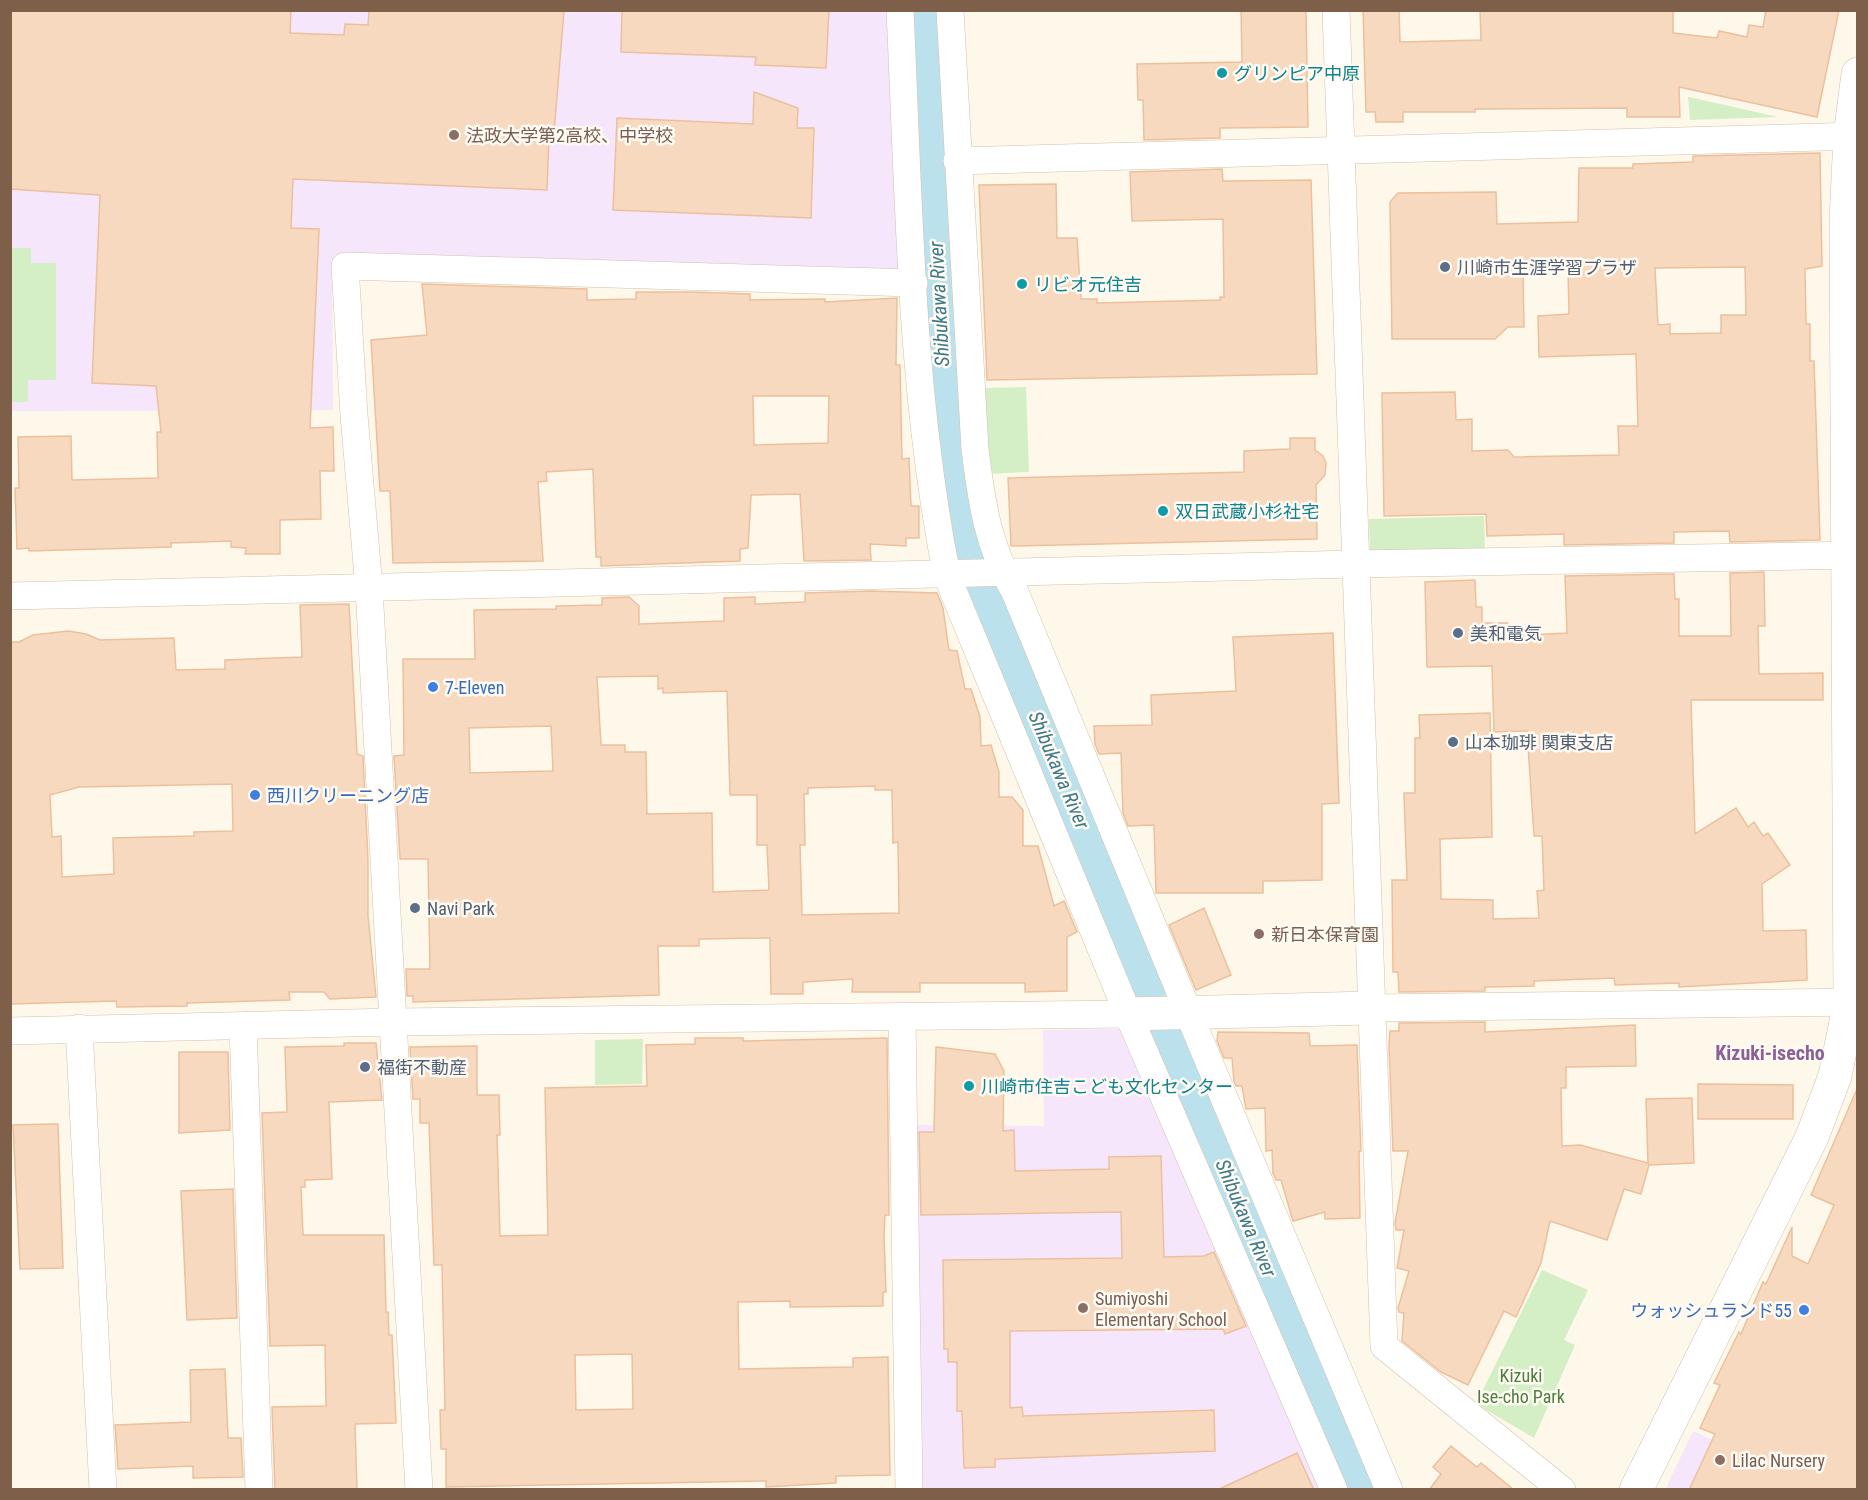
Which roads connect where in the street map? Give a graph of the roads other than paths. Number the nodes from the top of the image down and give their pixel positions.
1 (900, 10) edge
2 (950, 10) edge
3 (1336, 10) edge
4 (1857, 74) edge
5 (1853, 136) edge
6 (1341, 151) junction
7 (957, 161) junction
8 (914, 283) junction
9 (1852, 555) edge
10 (1356, 564) junction
11 (1004, 574) junction
12 (947, 576) junction
13 (369, 588) junction
14 (10, 596) edge
15 (1854, 1002) edge
16 (1370, 1008) junction
17 (1189, 1012) junction
18 (1128, 1014) junction
19 (902, 1017) junction
20 (393, 1022) junction
21 (243, 1025) junction
22 (79, 1028) junction
23 (10, 1031) edge
24 (103, 1490) edge
25 (259, 1490) edge
26 (419, 1490) edge
27 (909, 1490) edge
28 (1334, 1490) edge
29 (1389, 1490) edge
30 (1562, 1490) edge
31 (1636, 1490) edge

1 - 8 street
2 - 7 street
3 - 6 street
4 - 5 street
5 - 6 street
5 - 9 street
6 - 7 street
6 - 10 street
7 - 11 street
8 - 12 street
8 - 13 street
9 - 10 street
9 - 15 street
10 - 11 street
10 - 16 street
11 - 12 street
11 - 17 street
12 - 13 street
12 - 18 street
13 - 14 street
13 - 20 street
15 - 16 street
15 - 31 street
16 - 17 street
16 - 30 street
17 - 18 street
17 - 29 street
18 - 19 street
18 - 28 street
19 - 20 street
19 - 27 street
20 - 21 street
20 - 26 street
21 - 22 street
21 - 25 street
22 - 23 street
22 - 24 street

